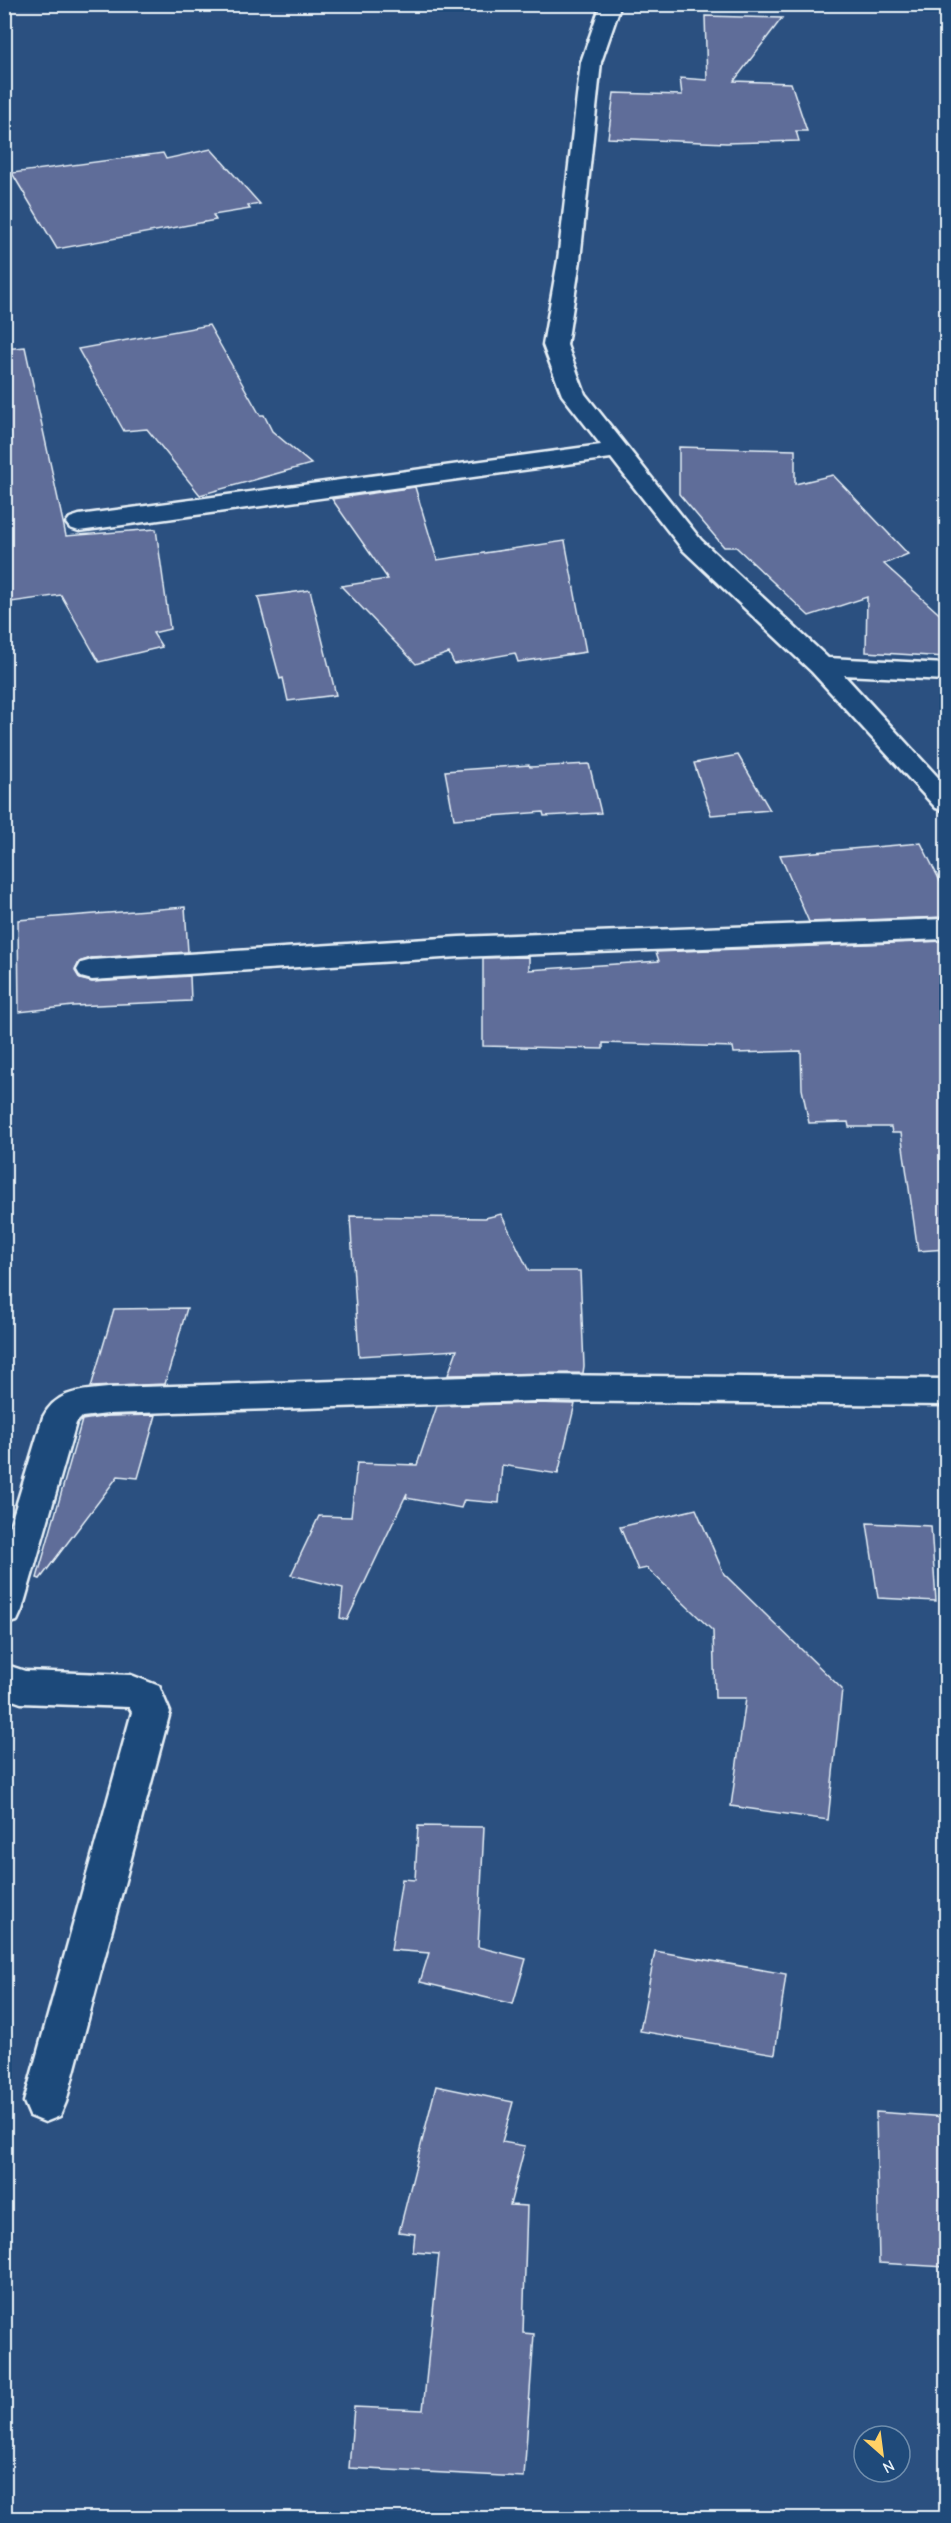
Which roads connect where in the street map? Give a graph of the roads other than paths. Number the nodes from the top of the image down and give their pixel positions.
1 (611, 4) edge
2 (618, 450) junction
3 (79, 523) dead end
4 (821, 666) junction
5 (946, 672) edge
6 (946, 802) edge
7 (946, 929) edge
8 (92, 970) dead end
9 (946, 1392) edge
10 (4, 1610) edge
11 (4, 1679) edge
12 (45, 2102) dead end

1 - 2 street
2 - 3 street
2 - 4 street
4 - 5 street
4 - 6 street
7 - 8 street
9 - 10 street
11 - 12 street

